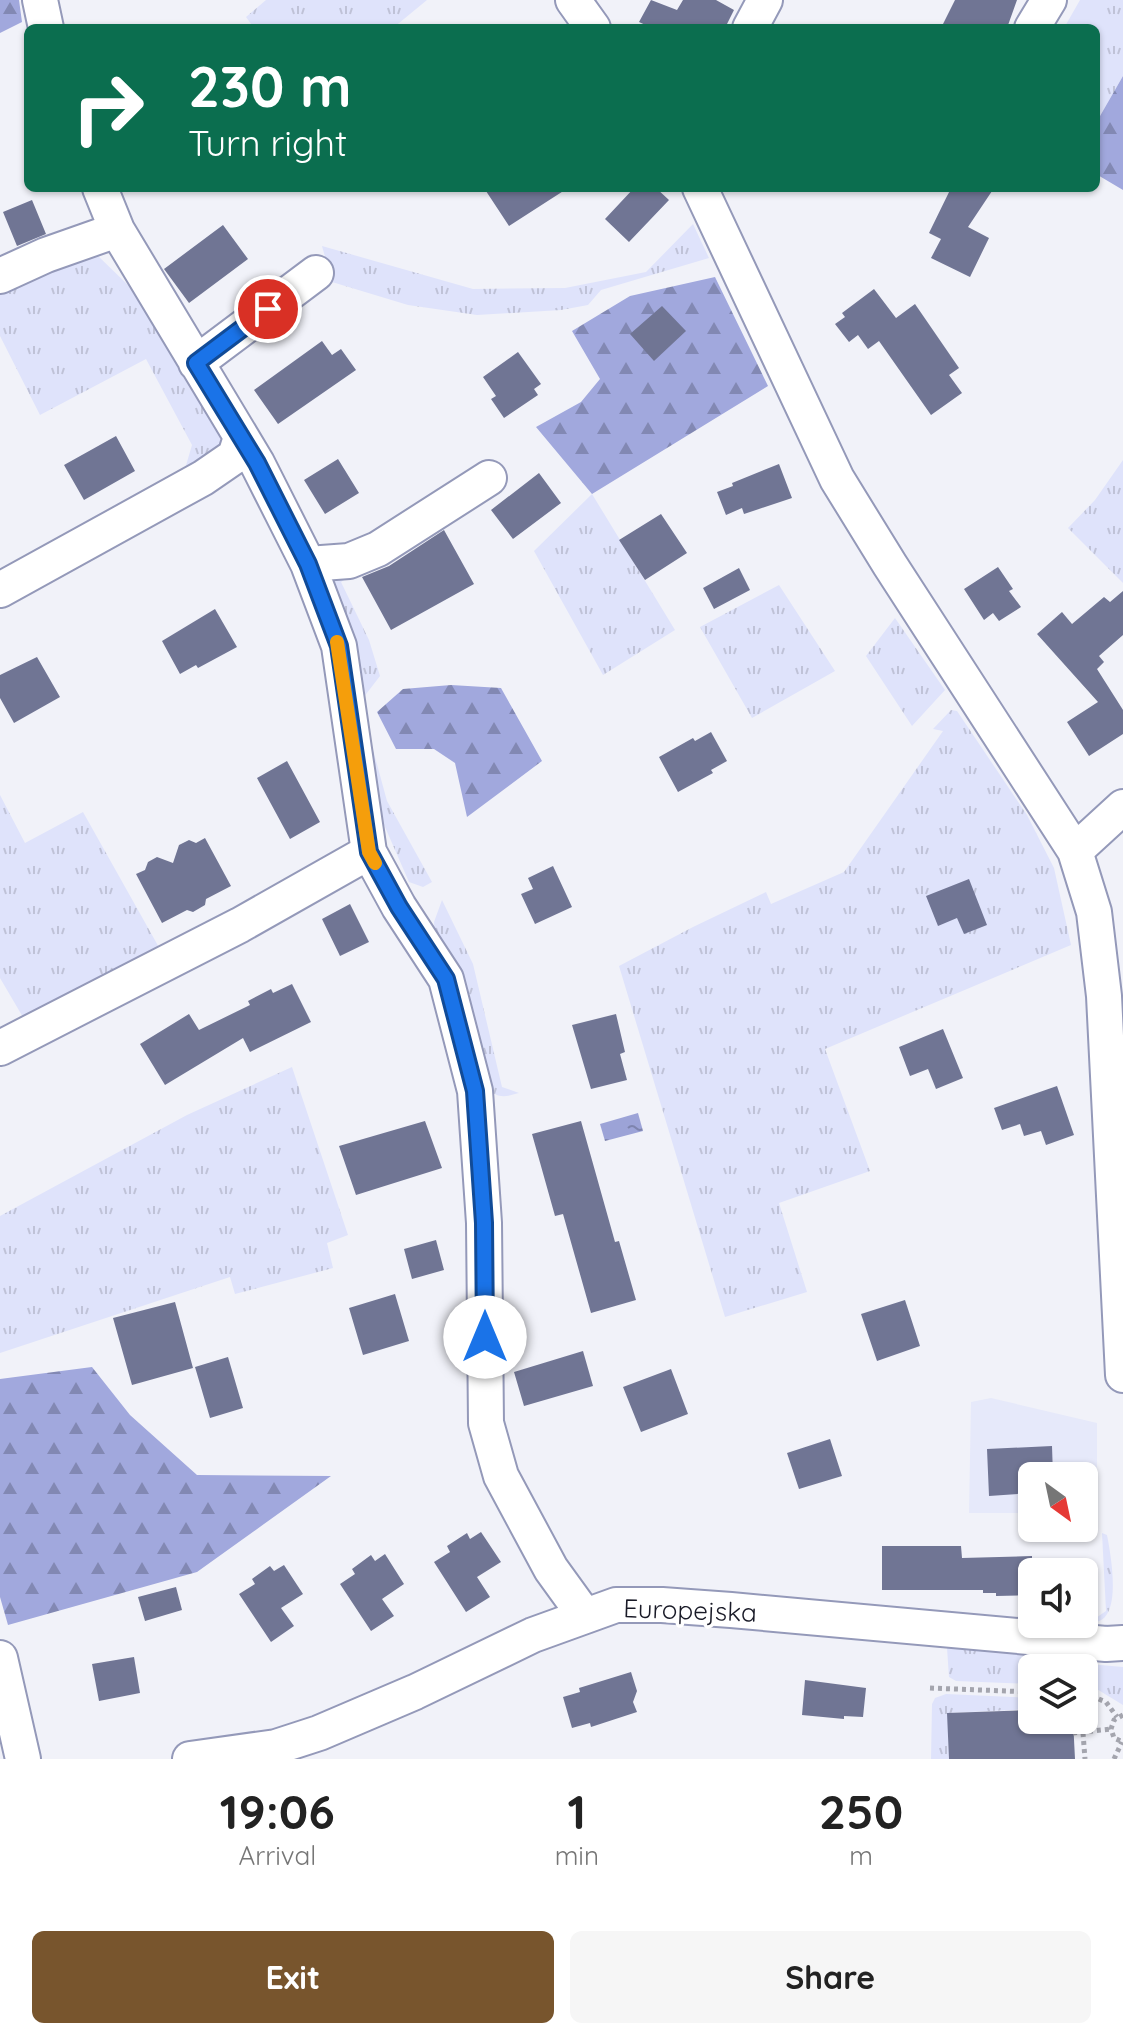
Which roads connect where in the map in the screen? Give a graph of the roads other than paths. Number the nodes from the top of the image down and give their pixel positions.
1 (40, 0) edge
2 (573, 0) edge
3 (765, 0) edge
4 (1049, 0) edge
5 (45, 24) edge
6 (590, 24) edge
7 (752, 24) edge
8 (1034, 24) edge
9 (102, 192) edge
10 (702, 192) edge
11 (117, 230) junction
12 (316, 273) dead end
13 (0, 276) edge
14 (196, 363) junction
15 (241, 437) junction
16 (489, 478) dead end
17 (308, 564) junction
18 (0, 590) edge
19 (1123, 807) edge
20 (1075, 851) junction
21 (369, 852) junction
22 (0, 1048) edge
23 (1123, 1375) edge
24 (585, 1616) junction
25 (1123, 1643) edge
26 (0, 1658) edge
27 (23, 1759) edge
28 (190, 1759) edge

1 - 5 street
2 - 6 street
3 - 7 street
4 - 8 street
9 - 11 street
10 - 20 street
11 - 13 street
11 - 14 street
12 - 14 street
14 - 15 street
15 - 17 street
15 - 18 street
16 - 17 street
17 - 21 street
19 - 20 street
20 - 23 street
21 - 22 street
21 - 24 street
24 - 25 street, Europejska
24 - 28 street, Europejska
26 - 27 street

